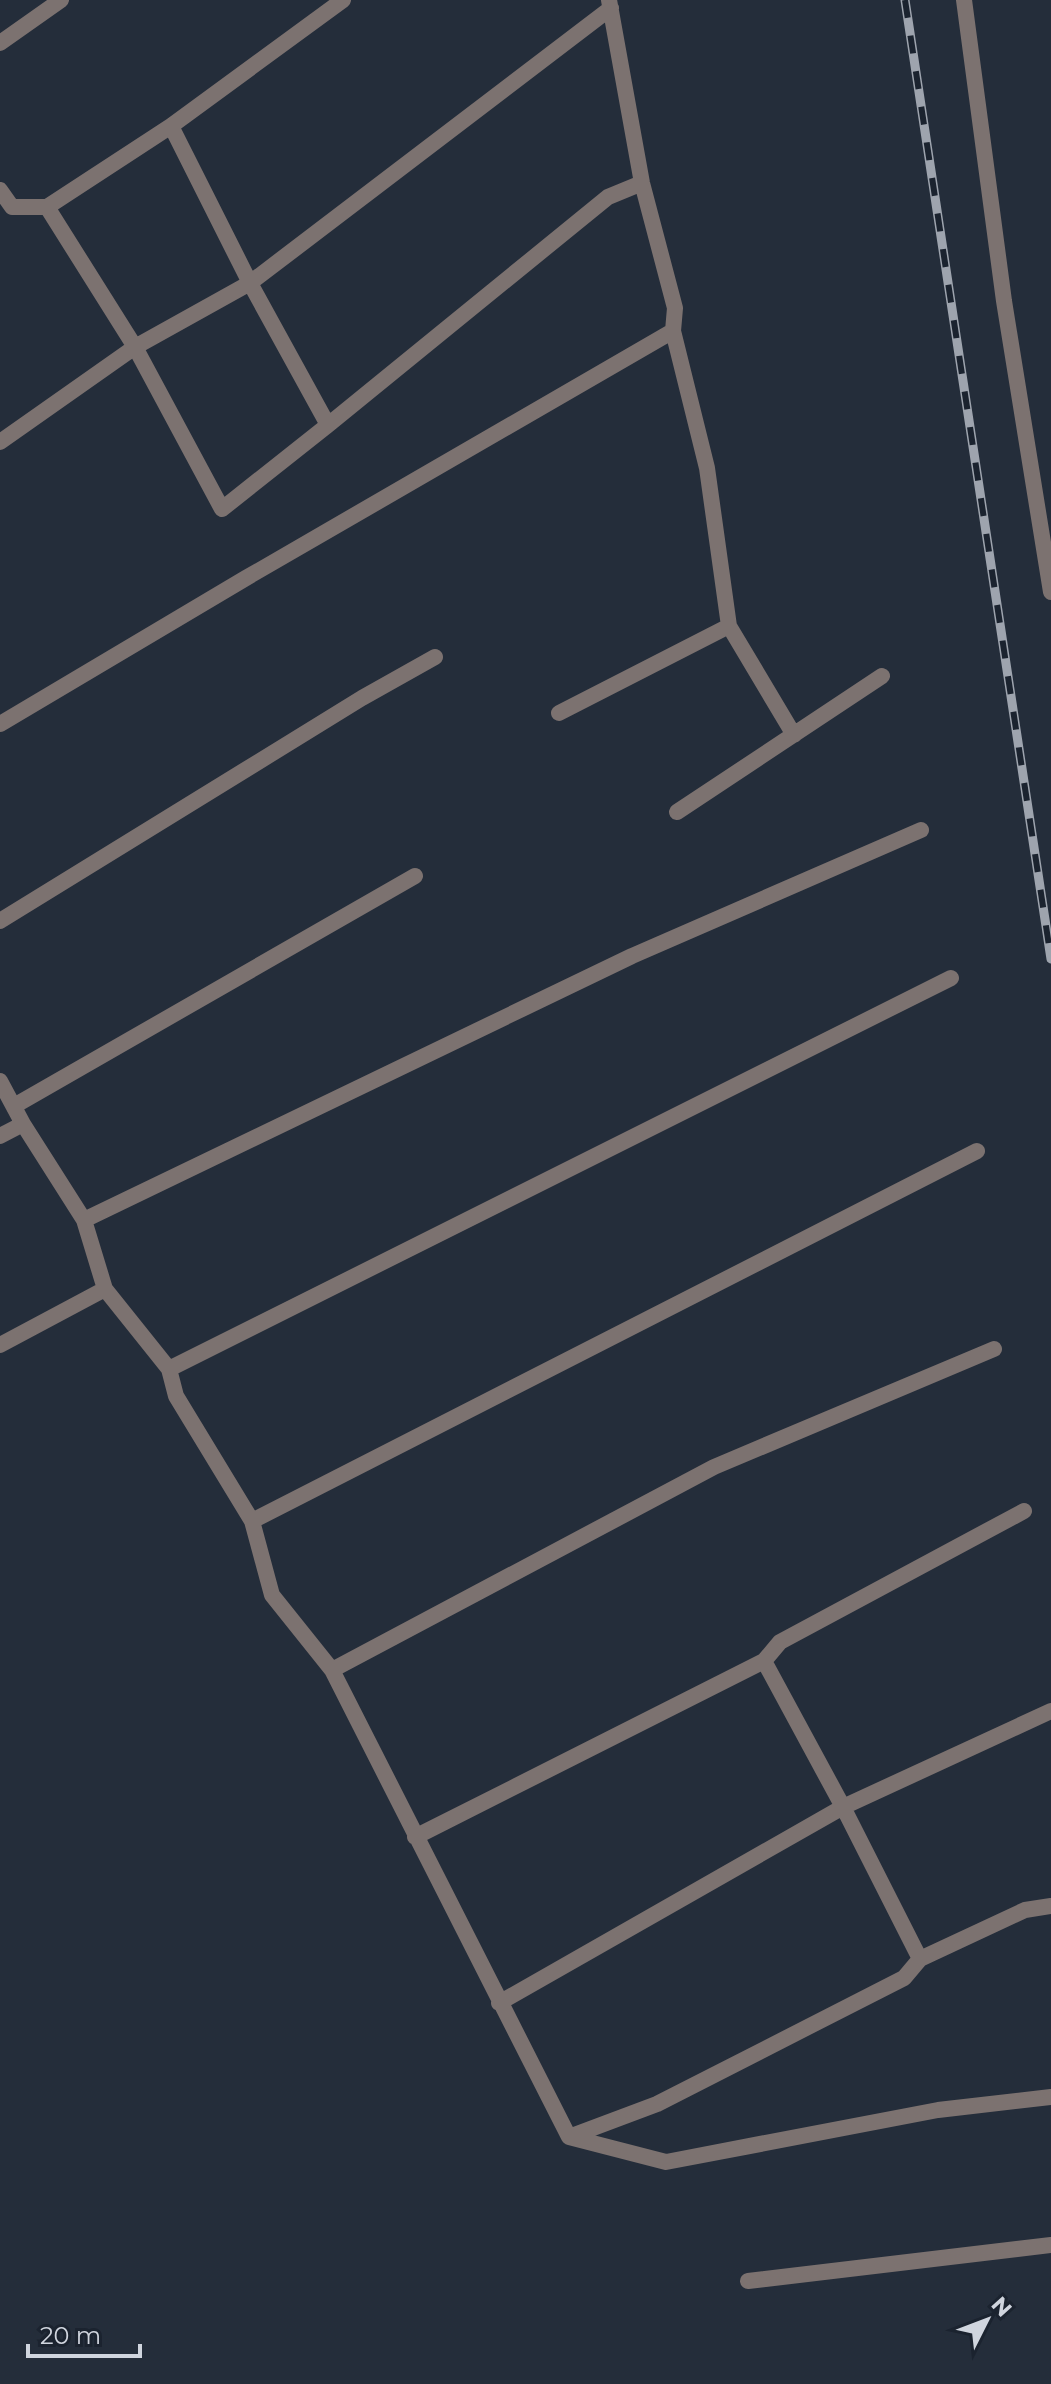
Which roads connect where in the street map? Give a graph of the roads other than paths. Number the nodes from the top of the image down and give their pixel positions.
1 (61, 0) edge
2 (343, 0) edge
3 (964, 0) edge
4 (610, 4) edge
5 (0, 43) edge
6 (171, 126) junction
7 (642, 183) junction
8 (0, 190) edge
9 (47, 207) junction
10 (6, 211) edge
11 (250, 283) junction
12 (673, 331) junction
13 (135, 347) junction
14 (328, 425) junction
15 (0, 442) edge
16 (1051, 592) edge
17 (729, 626) junction
18 (435, 657) dead end
19 (882, 676) dead end
20 (559, 713) dead end
21 (0, 724) edge
22 (794, 735) junction
23 (677, 812) dead end
24 (921, 830) dead end
25 (415, 876) dead end
26 (0, 921) edge
27 (951, 978) dead end
28 (0, 1081) edge
29 (14, 1106) junction
30 (23, 1124) junction
31 (0, 1136) edge
32 (977, 1151) dead end
33 (84, 1220) junction
34 (105, 1289) junction
35 (0, 1345) edge
36 (994, 1349) dead end
37 (169, 1369) junction
38 (1024, 1511) dead end
39 (252, 1521) junction
40 (764, 1661) junction
41 (332, 1670) junction
42 (1051, 1711) edge
43 (843, 1807) junction
44 (415, 1837) junction
45 (1051, 1906) edge
46 (920, 1959) junction
47 (499, 2003) junction
48 (1051, 2097) edge
49 (569, 2137) junction
50 (1051, 2245) edge
51 (748, 2281) dead end

1 - 5 street
2 - 6 street
3 - 16 street
4 - 7 street
4 - 11 street
6 - 9 street
6 - 11 street
7 - 12 street
7 - 14 street
8 - 10 street
9 - 10 street
9 - 13 street
11 - 13 street
11 - 14 street
12 - 17 street
12 - 21 street
13 - 14 street
13 - 15 street
17 - 20 street
17 - 22 street
18 - 26 street
19 - 22 street
22 - 23 street
24 - 33 street
25 - 29 street
27 - 37 street
28 - 29 street
29 - 30 street
30 - 31 street
30 - 33 street
32 - 39 street
33 - 34 street
34 - 35 street
34 - 37 street
36 - 41 street
37 - 39 street
38 - 40 street
39 - 41 street
40 - 43 street
40 - 44 street
41 - 44 street
42 - 43 street
43 - 46 street
43 - 47 street
44 - 47 street
45 - 46 street
46 - 49 street
47 - 49 street
48 - 49 street
50 - 51 street

